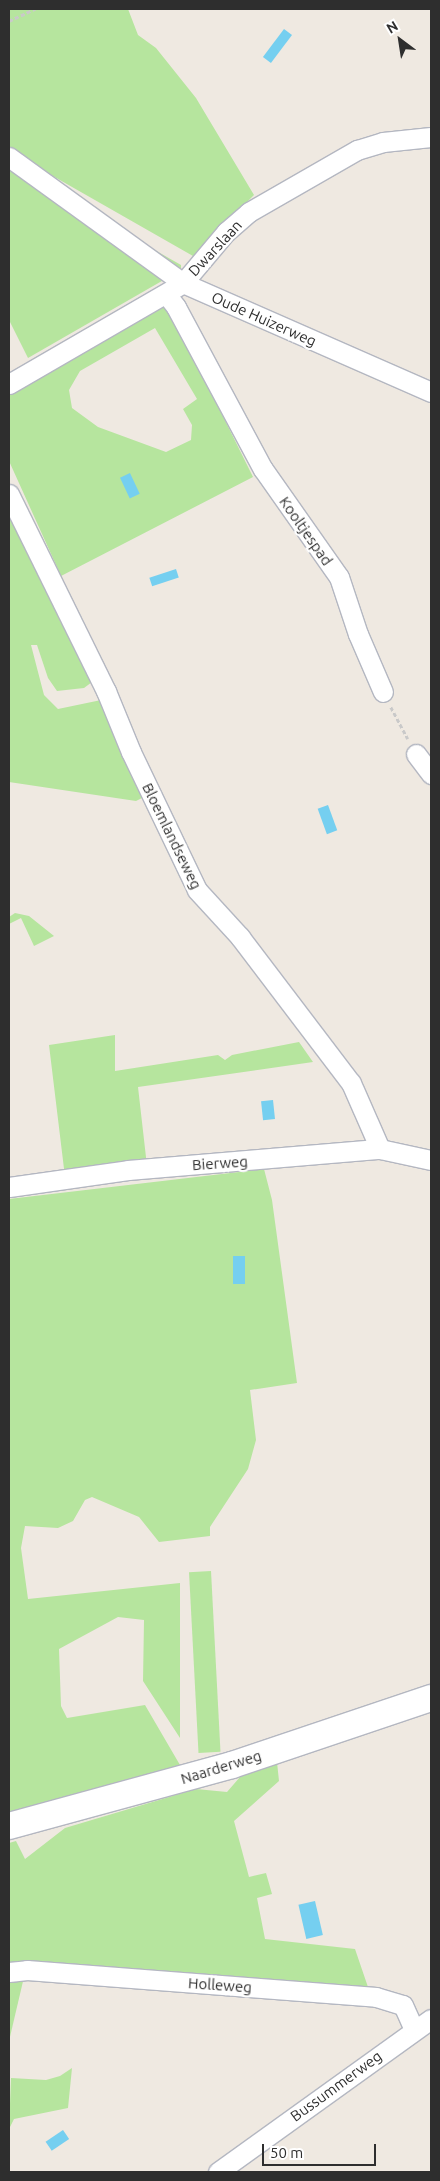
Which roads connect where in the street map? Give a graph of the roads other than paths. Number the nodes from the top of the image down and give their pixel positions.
1 (431, 137) edge
2 (9, 157) edge
3 (183, 283) junction
4 (166, 294) junction
5 (9, 384) edge
6 (431, 392) edge
7 (9, 494) edge
8 (383, 692) road end
9 (416, 754) road end
10 (431, 774) edge
11 (380, 1149) junction
12 (431, 1160) edge
13 (9, 1187) edge
14 (431, 1698) edge
15 (9, 1826) edge
16 (9, 1972) edge
17 (431, 2019) edge
18 (414, 2030) junction
19 (218, 2172) edge

1 - 3 street, Dwarslaan
2 - 3 street, Oude Huizerweg
3 - 4 street, Dwarslaan
3 - 6 street, Oude Huizerweg
4 - 5 street, Dwarslaan
4 - 8 street, Kooltjespad
7 - 11 street, Bloemlandseweg
9 - 10 street
11 - 12 street, Bierweg
11 - 13 street, Bierweg
14 - 15 main road, Naarderweg
16 - 18 street, Holleweg
17 - 18 street, Bussummerweg
18 - 19 street, Bussummerweg

